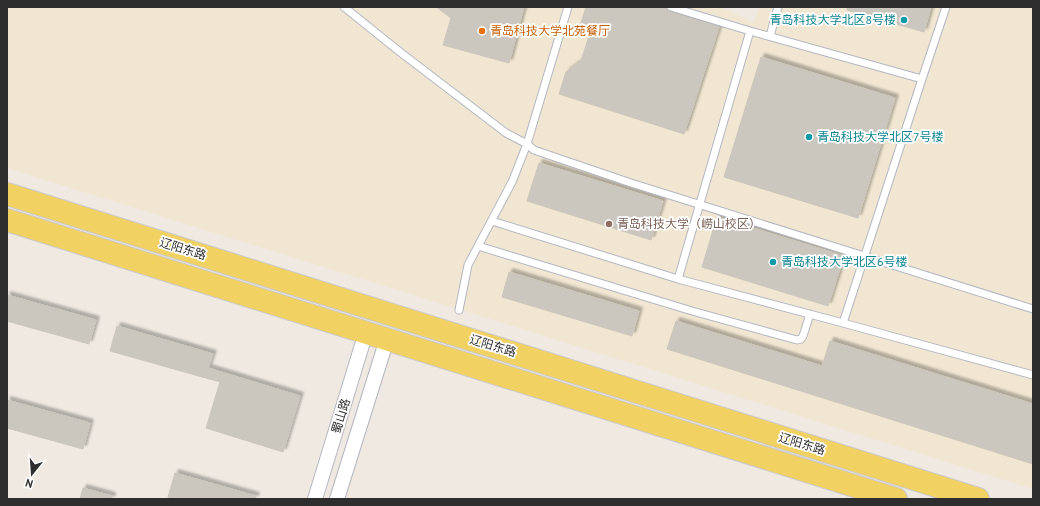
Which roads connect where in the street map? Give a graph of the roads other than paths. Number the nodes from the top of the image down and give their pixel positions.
1 (344, 7) edge
2 (568, 7) edge
3 (671, 7) edge
4 (778, 7) edge
5 (946, 7) edge
6 (750, 31) junction
7 (770, 36) junction
8 (922, 79) junction
9 (527, 144) junction
10 (7, 194) edge
11 (699, 204) junction
12 (7, 220) edge
13 (492, 220) junction
14 (478, 246) junction
15 (865, 256) junction
16 (678, 279) junction
17 (1033, 309) edge
18 (459, 310) dead end
19 (810, 314) junction
20 (843, 323) junction
21 (366, 332) junction
22 (387, 339) junction
23 (1033, 375) edge
24 (315, 499) edge
25 (337, 499) edge
26 (896, 499) edge
27 (978, 499) edge

1 - 9 lane
2 - 9 lane
3 - 6 lane
4 - 7 lane
5 - 8 lane
6 - 7 lane
6 - 11 lane
7 - 8 lane
8 - 15 lane
9 - 11 lane
9 - 13 lane
10 - 27 main road, 辽阳东路
11 - 15 lane
11 - 16 lane
12 - 21 main road, 辽阳东路
13 - 14 lane
13 - 16 lane
14 - 18 lane
14 - 19 lane
15 - 17 lane
15 - 20 lane
16 - 19 lane
19 - 20 lane
20 - 23 lane
21 - 22 main road, 辽阳东路
21 - 24 street, 蜀山路
22 - 25 street, 蜀山路
22 - 26 main road, 辽阳东路

